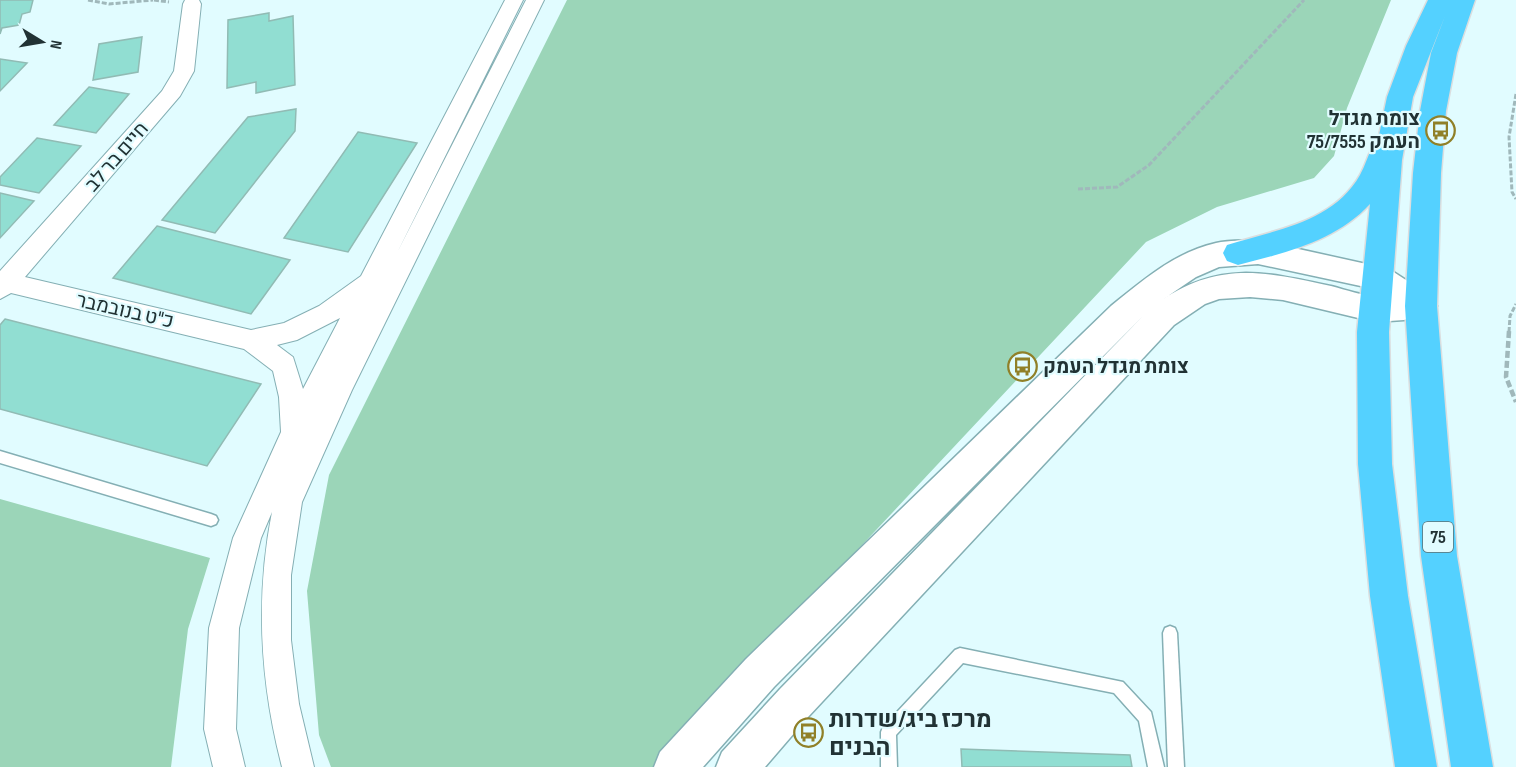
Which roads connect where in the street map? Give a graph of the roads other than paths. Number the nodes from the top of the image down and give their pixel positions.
1 (514, 0) edge
2 (535, 0) edge
3 (1440, 0) edge
4 (1463, 0) edge
5 (192, 4) dead end
6 (1393, 133) junction
7 (1238, 253) junction
8 (372, 280) junction
9 (2, 284) edge
10 (1376, 294) junction
11 (1421, 306) junction
12 (250, 340) junction
13 (294, 434) junction
14 (0, 457) edge
15 (211, 520) dead end
16 (1170, 633) dead end
17 (229, 767) edge
18 (298, 767) edge
19 (675, 767) edge
20 (736, 767) edge
21 (889, 767) edge
22 (1156, 767) edge
23 (1176, 767) edge
24 (1416, 767) edge
25 (1472, 767) edge

1 - 8 street
2 - 18 street
3 - 6 highway
4 - 11 highway, 75
5 - 9 street, חיים בר לב
6 - 7 highway
6 - 10 highway
7 - 10 main road
7 - 19 main road
8 - 12 street, כ"ט בנובמבר
8 - 13 street
9 - 12 street, כ"ט בנובמבר
10 - 11 main road
10 - 20 main road
10 - 24 highway
11 - 25 highway, 75
12 - 13 street, כ"ט בנובמבר
13 - 17 street
14 - 15 lane
16 - 23 lane
21 - 22 lane

